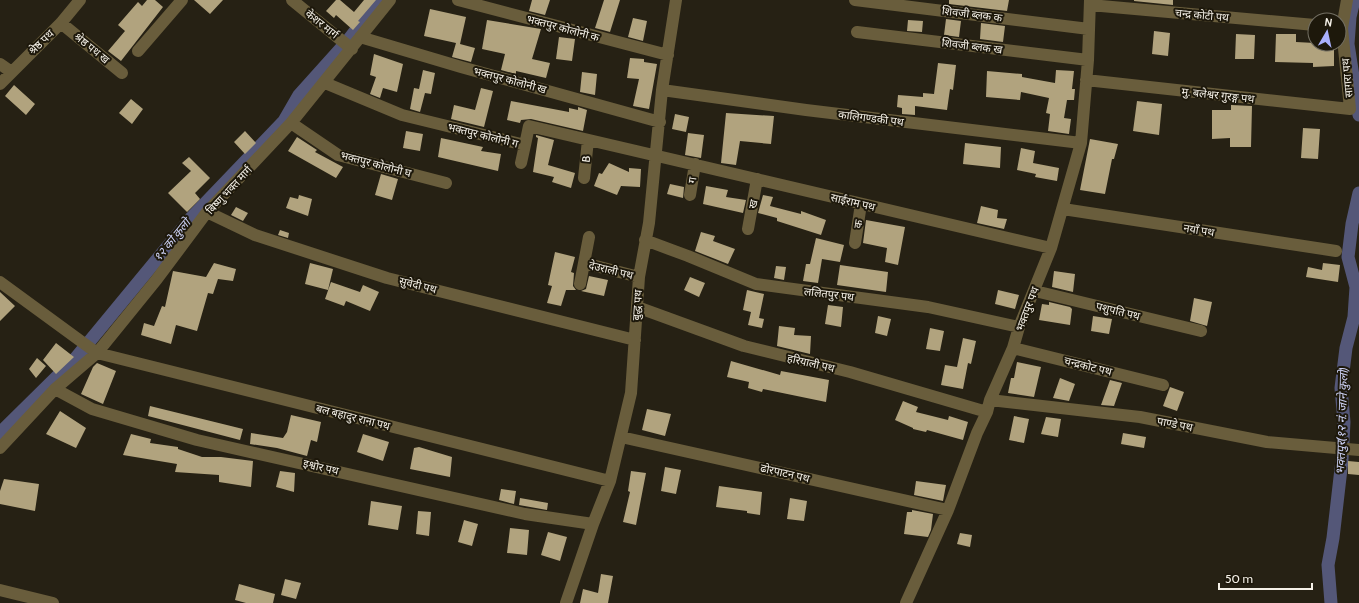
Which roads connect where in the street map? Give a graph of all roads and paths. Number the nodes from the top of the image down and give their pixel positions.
1 (80, 0) edge
2 (182, 0) edge
3 (292, 0) edge
4 (390, 0) edge
5 (458, 0) edge
6 (676, 0) edge
7 (855, 0) edge
8 (1347, 0) edge
9 (1090, 2) edge
10 (1344, 12) edge
11 (61, 23) junction
12 (1307, 24) edge
13 (1089, 29) junction
14 (857, 32) dead end
15 (360, 37) junction
16 (348, 45) junction
17 (138, 51) dead end
18 (1344, 52) edge
19 (668, 55) junction
20 (1088, 60) junction
21 (0, 64) edge
22 (10, 71) junction
23 (122, 73) dead end
24 (1086, 80) junction
25 (325, 83) junction
26 (0, 84) edge
27 (662, 90) junction
28 (1350, 109) joint
29 (660, 122) junction
30 (291, 123) junction
31 (588, 140) junction
32 (1080, 143) junction
33 (525, 145) junction
34 (655, 155) junction
35 (521, 163) dead end
36 (695, 164) junction
37 (584, 178) dead end
38 (757, 179) junction
39 (446, 183) dead end
40 (690, 195) dead end
41 (861, 204) junction
42 (1063, 209) junction
43 (207, 212) junction
44 (748, 229) dead end
45 (589, 237) dead end
46 (645, 240) junction
47 (855, 243) dead end
48 (1051, 248) junction
49 (1336, 251) dead end
50 (584, 263) junction
51 (639, 277) junction
52 (0, 282) edge
53 (580, 284) dead end
54 (1035, 291) junction
55 (636, 306) junction
56 (1019, 327) junction
57 (1201, 331) dead end
58 (635, 340) junction
59 (1013, 348) junction
60 (97, 353) junction
61 (1162, 385) dead end
62 (55, 389) junction
63 (990, 400) junction
64 (987, 412) junction
65 (622, 437) junction
66 (0, 448) edge
67 (1348, 450) edge
68 (610, 481) junction
69 (948, 510) junction
70 (593, 524) junction
71 (0, 590) edge
72 (53, 603) edge
73 (566, 603) edge
74 (906, 603) edge

1 - 11 street, श्रेष्ठ पथ
2 - 17 street
3 - 16 street, केशर मार्ग
4 - 15 street, बिष्णु भक्त मार्ग
5 - 19 street, भक्तपुर कोलोनी क
6 - 19 street, बुद्ध पथ
7 - 13 street, शिवजी ब्लक क
8 - 10 street, सागरा पथ
9 - 12 street, चन्द्र कोटी पथ
9 - 13 street, भक्तपुर पथ
11 - 22 street, श्रेष्ठ पथ
11 - 23 street, श्रेष्ठ पथ ख
13 - 20 street, भक्तपुर पथ
14 - 20 street, शिवजी ब्लक ख
15 - 16 street, बिष्णु भक्त मार्ग
15 - 29 street, भक्तपुर कोलोनी ख
16 - 25 street, बिष्णु भक्त मार्ग
18 - 28 street, सागरा पथ
19 - 27 street, बुद्ध पथ
20 - 24 street, भक्तपुर पथ
21 - 22 street
22 - 26 street, श्रेष्ठ पथ
24 - 28 street, मु. बलेश्वर गुरङ्ग पथ
24 - 32 street, भक्तपुर पथ
25 - 30 street, बिष्णु भक्त मार्ग
25 - 33 street, भक्तपुर कोलोनी ग
27 - 29 street, बुद्ध पथ
27 - 32 street, कालिगण्डकी पथ
29 - 34 street, बुद्ध पथ
30 - 39 street, भक्तपुर कोलोनी घ
30 - 43 street, बिष्णु भक्त मार्ग
31 - 33 street, भक्तपुर कोलोनी ग
31 - 34 street, भक्तपुर कोलोनी ग
31 - 37 street, B
32 - 42 street, भक्तपुर पथ
33 - 35 street
34 - 36 street, साईराम पथ
34 - 46 street, बुद्ध पथ
36 - 38 street, साईराम पथ
36 - 40 street, ग
38 - 41 street, साईराम पथ
38 - 44 street, ख
41 - 47 street, क
41 - 48 street, साईराम पथ
42 - 48 street, भक्तपुर पथ
42 - 49 street, नयाँ पथ
43 - 58 street, सुवेदी पथ
43 - 60 street, बिष्णु भक्त मार्ग
45 - 50 street, देउराली पथ
46 - 51 street, बुद्ध पथ
46 - 56 street, ललितपुर पथ
48 - 54 street, भक्तपुर पथ
50 - 51 street, देउराली पथ
50 - 53 street, देउराली पथ
51 - 55 street, बुद्ध पथ
52 - 60 street
54 - 56 street, भक्तपुर पथ
54 - 57 street, पशुपति पथ
55 - 58 street, बुद्ध पथ
55 - 64 street, हरियाली पथ
56 - 59 street, भक्तपुर पथ
58 - 65 street, बुद्ध पथ
59 - 61 street, चन्द्रकोट पथ
59 - 63 street, भक्तपुर पथ
60 - 62 street, बिष्णु भक्त मार्ग
60 - 68 street, बल बहादुर राना पथ
62 - 66 street, बिष्णु भक्त मार्ग
62 - 70 street, इश्वोर पथ
63 - 64 street, भक्तपुर पथ
63 - 67 street, पाण्डे पथ
64 - 69 street, भक्तपुर पथ
65 - 68 street, बुद्ध पथ
65 - 69 street, ढोरपाटन पथ
68 - 70 street, बुद्ध पथ
69 - 74 street, भक्तपुर पथ
70 - 73 street, बुद्ध पथ
71 - 72 street

